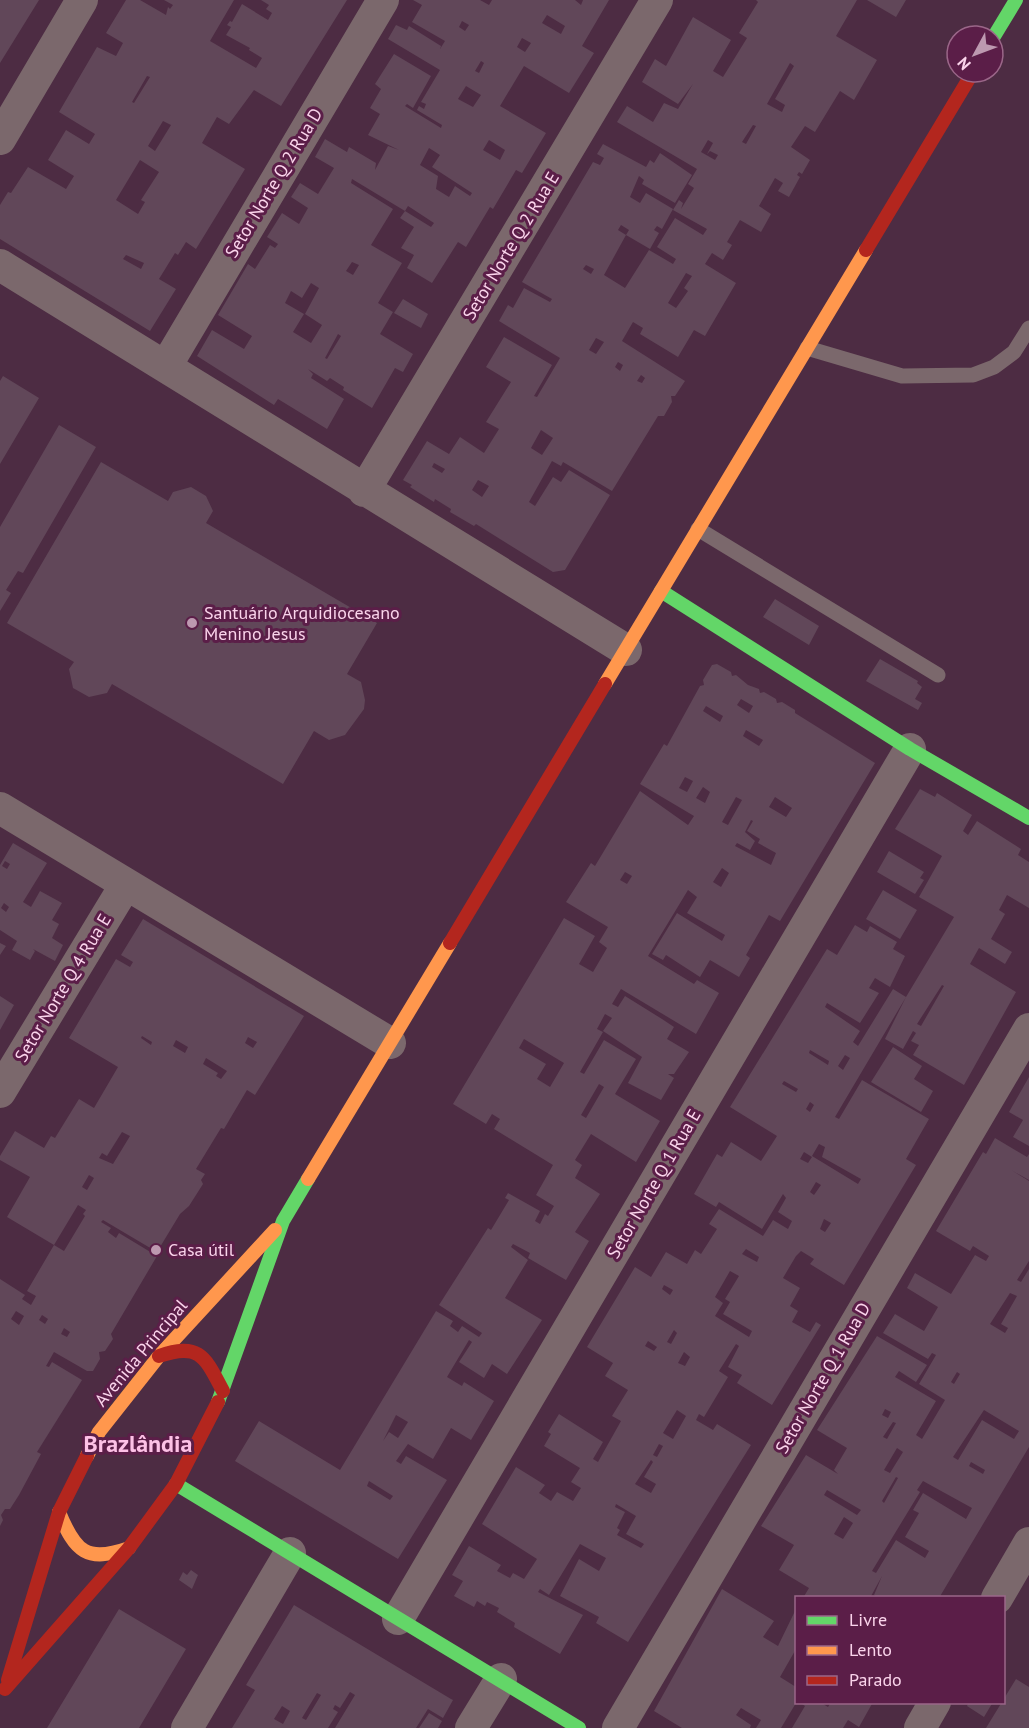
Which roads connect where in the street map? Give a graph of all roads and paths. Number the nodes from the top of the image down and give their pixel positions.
1 (82, 0) edge
2 (383, 0) edge
3 (657, 0) edge
4 (1016, 0) edge
5 (1001, 24) edge
6 (965, 84) edge
7 (0, 139) edge
8 (0, 265) edge
9 (1029, 328) edge
10 (807, 348) junction
11 (166, 366) junction
12 (364, 491) junction
13 (698, 529) junction
14 (661, 591) junction
15 (626, 650) junction
16 (938, 675) dead end
17 (910, 749) junction
18 (0, 808) edge
19 (1029, 818) edge
20 (126, 884) junction
21 (1029, 1029) edge
22 (390, 1042) junction
23 (0, 1092) edge
24 (283, 1221) junction
25 (159, 1356) junction
26 (223, 1391) junction
27 (177, 1484) junction
28 (58, 1512) junction
29 (1029, 1543) edge
30 (129, 1548) junction
31 (290, 1553) junction
32 (998, 1596) edge
33 (398, 1619) junction
34 (501, 1679) junction
35 (3, 1693) edge
36 (934, 1704) edge
37 (187, 1728) edge
38 (471, 1728) edge
39 (579, 1728) edge
40 (618, 1728) edge
41 (920, 1728) edge

1 - 7 street
2 - 11 street, Setor Norte Q 2 Rua D
3 - 12 street, Setor Norte Q 2 Rua E
4 - 5 street
6 - 10 street
8 - 11 street
9 - 10 lane
10 - 13 street
11 - 12 street
12 - 15 street
13 - 14 street
13 - 16 lane
14 - 15 street
14 - 17 street
15 - 22 street
17 - 19 street
17 - 33 street, Setor Norte Q 1 Rua E
18 - 20 street
20 - 22 street
20 - 23 street, Setor Norte Q 4 Rua E
21 - 40 street, Setor Norte Q 1 Rua D
22 - 24 street
24 - 25 street, Avenida Principal
24 - 26 street
25 - 26 street
25 - 28 street, Avenida Principal
26 - 27 street
27 - 30 street
27 - 31 street
28 - 30 street
28 - 35 street, Avenida Principal
29 - 32 street
30 - 35 street
31 - 33 street
31 - 37 street
33 - 34 street
34 - 38 street
34 - 39 street
36 - 41 street

